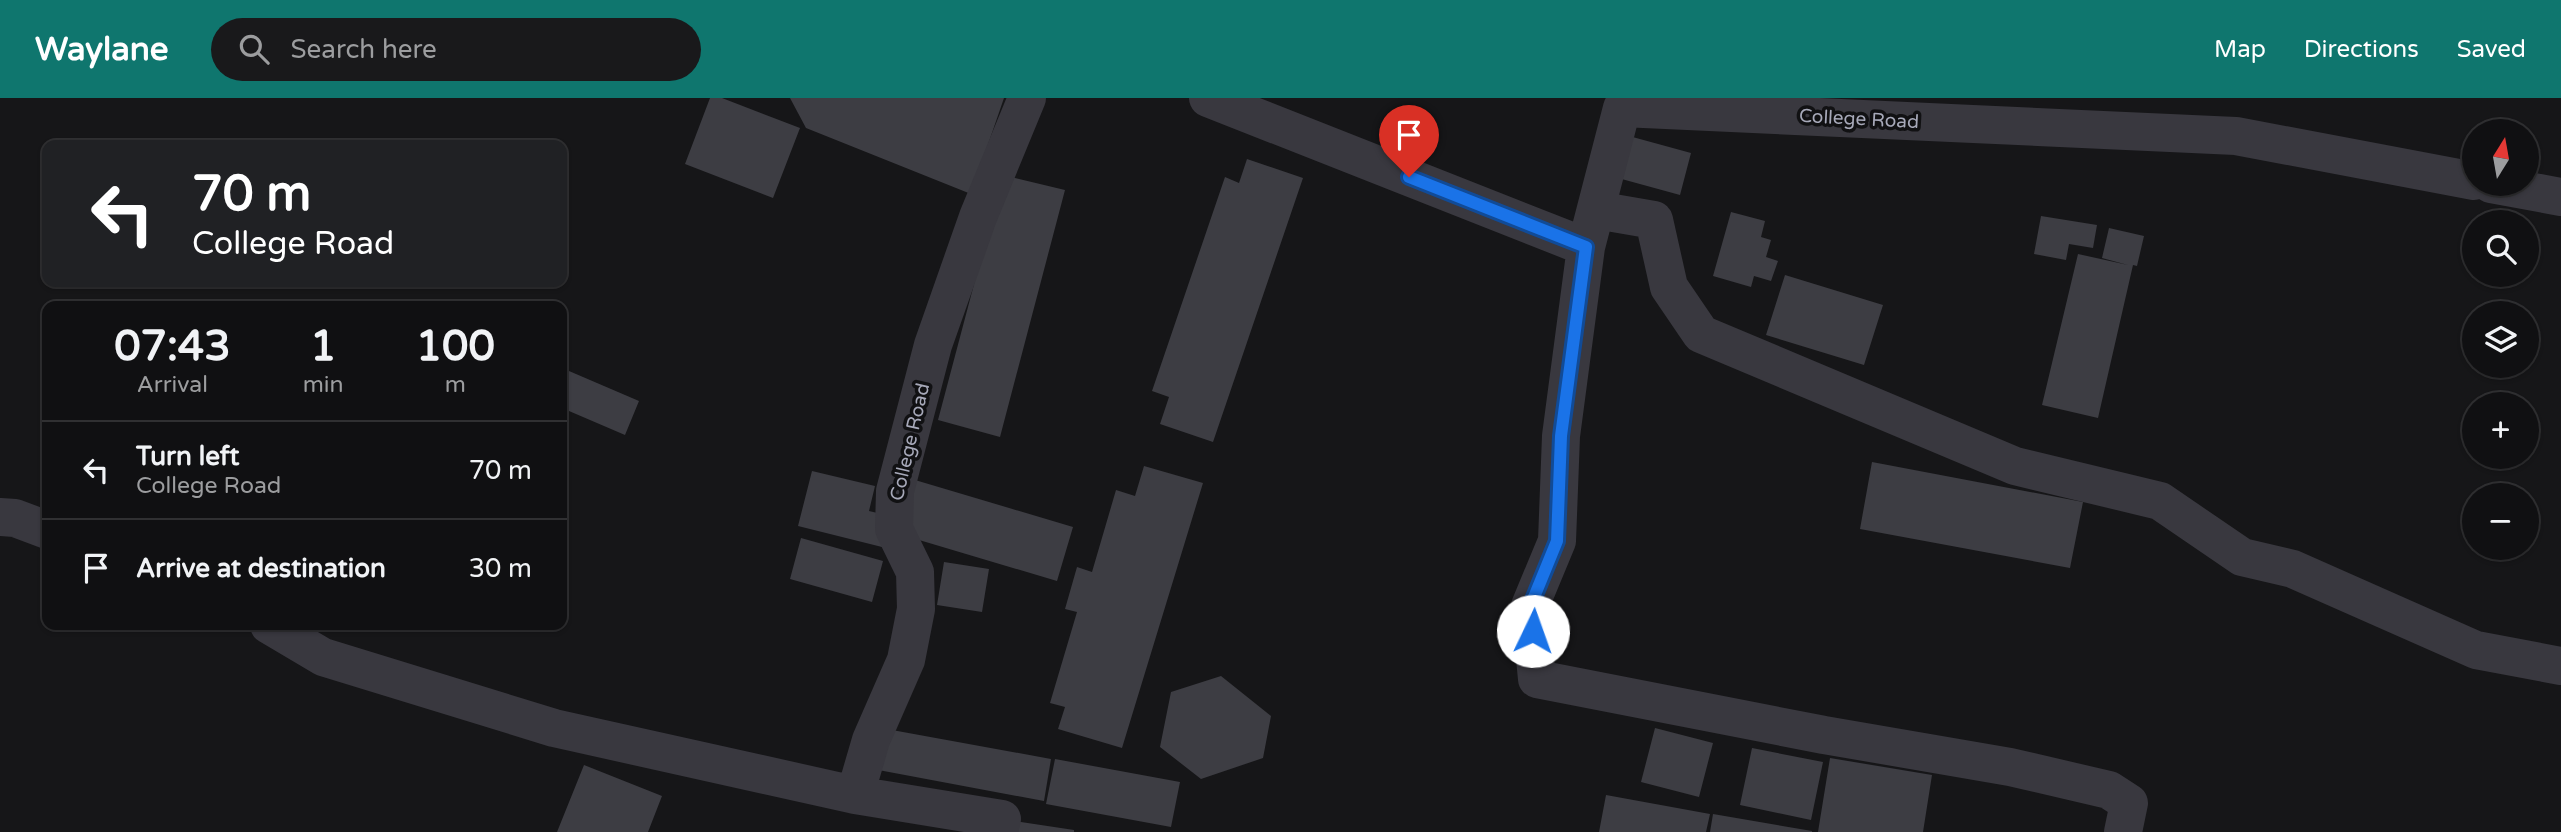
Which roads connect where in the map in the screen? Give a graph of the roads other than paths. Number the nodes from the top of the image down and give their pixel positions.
1 (1027, 98) edge
2 (1208, 98) edge
3 (2462, 179) edge
4 (2539, 193) edge
5 (2561, 197) edge
6 (1596, 210) junction
7 (1586, 247) junction
8 (0, 517) edge
9 (42, 528) edge
10 (277, 630) edge
11 (2561, 666) edge
12 (855, 795) junction
13 (999, 832) edge
14 (2123, 832) edge

1 - 12 street, College Road
2 - 7 street
3 - 6 street, College Road
4 - 5 street
6 - 7 street, College Road
6 - 11 street
7 - 14 street, College Road
8 - 9 street
10 - 12 street
12 - 13 street

